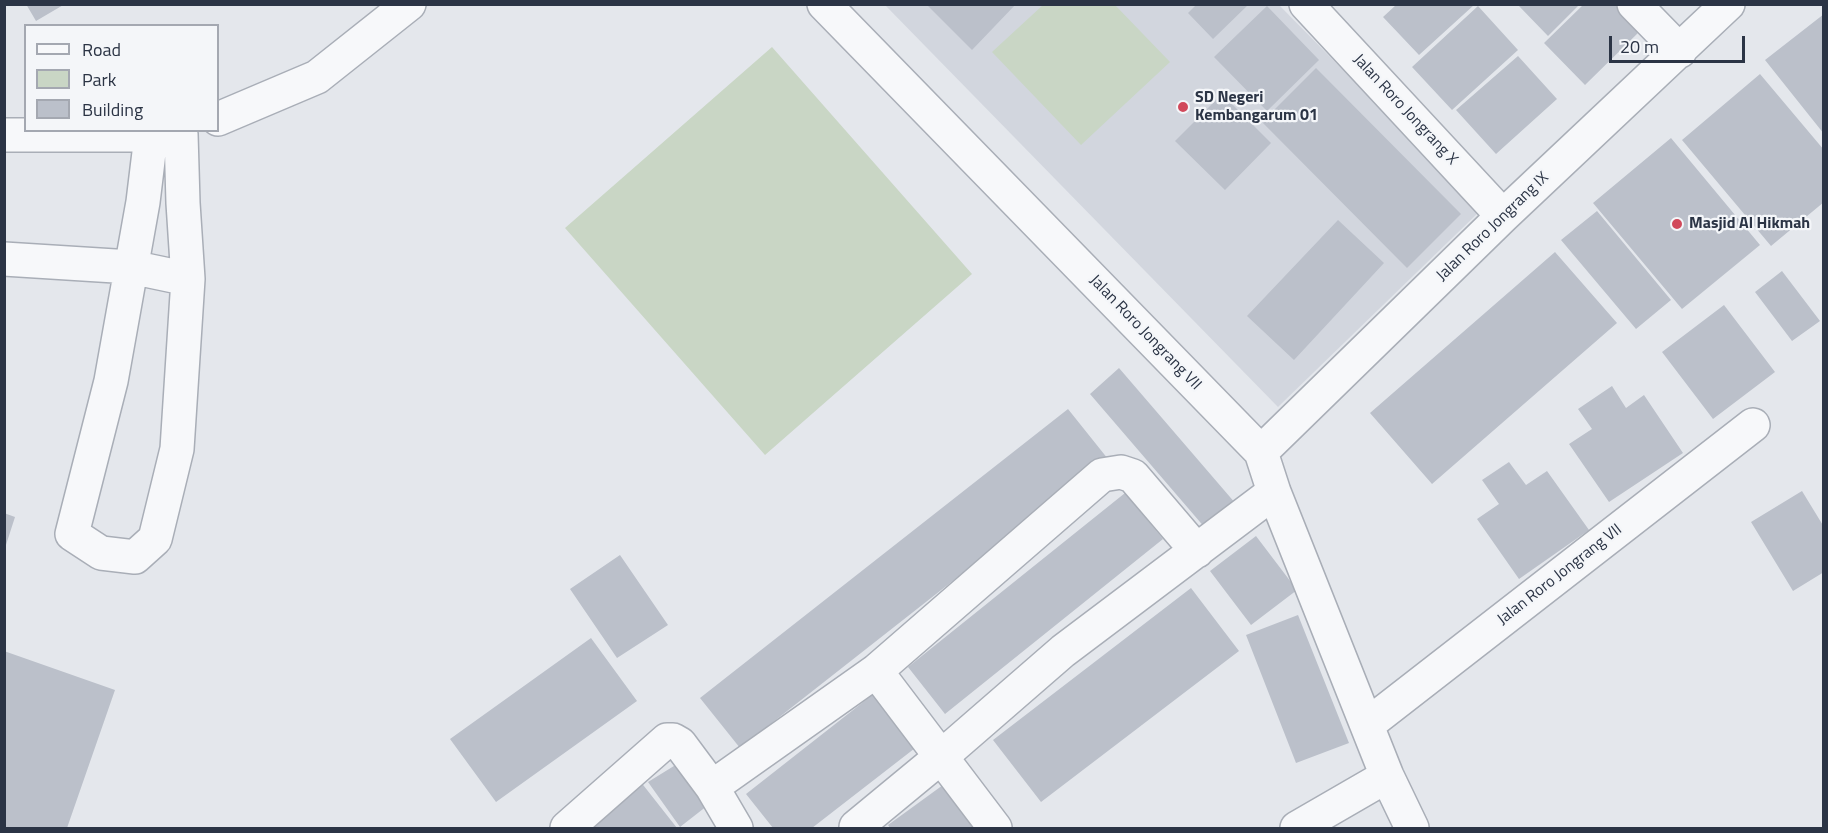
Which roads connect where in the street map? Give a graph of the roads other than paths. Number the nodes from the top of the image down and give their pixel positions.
1 (410, 4) edge
2 (1306, 4) edge
3 (1634, 4) edge
4 (1728, 4) edge
5 (839, 10) edge
6 (1680, 51) junction
7 (219, 119) edge
8 (174, 134) edge
9 (4, 135) edge
10 (1503, 216) junction
11 (4, 259) edge
12 (131, 267) junction
13 (188, 279) junction
14 (1753, 424) dead end
15 (1261, 452) junction
16 (1274, 492) junction
17 (1197, 551) junction
18 (876, 671) junction
19 (1367, 725) junction
20 (942, 756) junction
21 (1387, 776) junction
22 (712, 787) junction
23 (567, 828) edge
24 (736, 828) edge
25 (856, 828) edge
26 (995, 828) edge
27 (1297, 828) edge
28 (1412, 828) edge

1 - 7 street
2 - 10 street, Jalan Roro Jongrang X
3 - 6 street
4 - 6 street, Jalan Roro Jongrang IX
5 - 15 street, Jalan Roro Jongrang VII
6 - 10 street, Jalan Roro Jongrang IX
8 - 9 street
8 - 12 street
8 - 13 street
10 - 15 street, Jalan Roro Jongrang IX
11 - 12 street
12 - 13 street
12 - 13 street
14 - 19 street, Jalan Roro Jongrang VII
15 - 16 street, Jalan Roro Jongrang VII
16 - 17 street
16 - 19 street, Jalan Roro Jongrang VII
17 - 18 street
17 - 20 street
18 - 20 street
18 - 22 street
19 - 21 street, Jalan Roro Jongrang VII
20 - 25 street
20 - 26 street
21 - 27 street
21 - 28 street, Jalan Roro Jongrang VII
22 - 23 street
22 - 24 street

